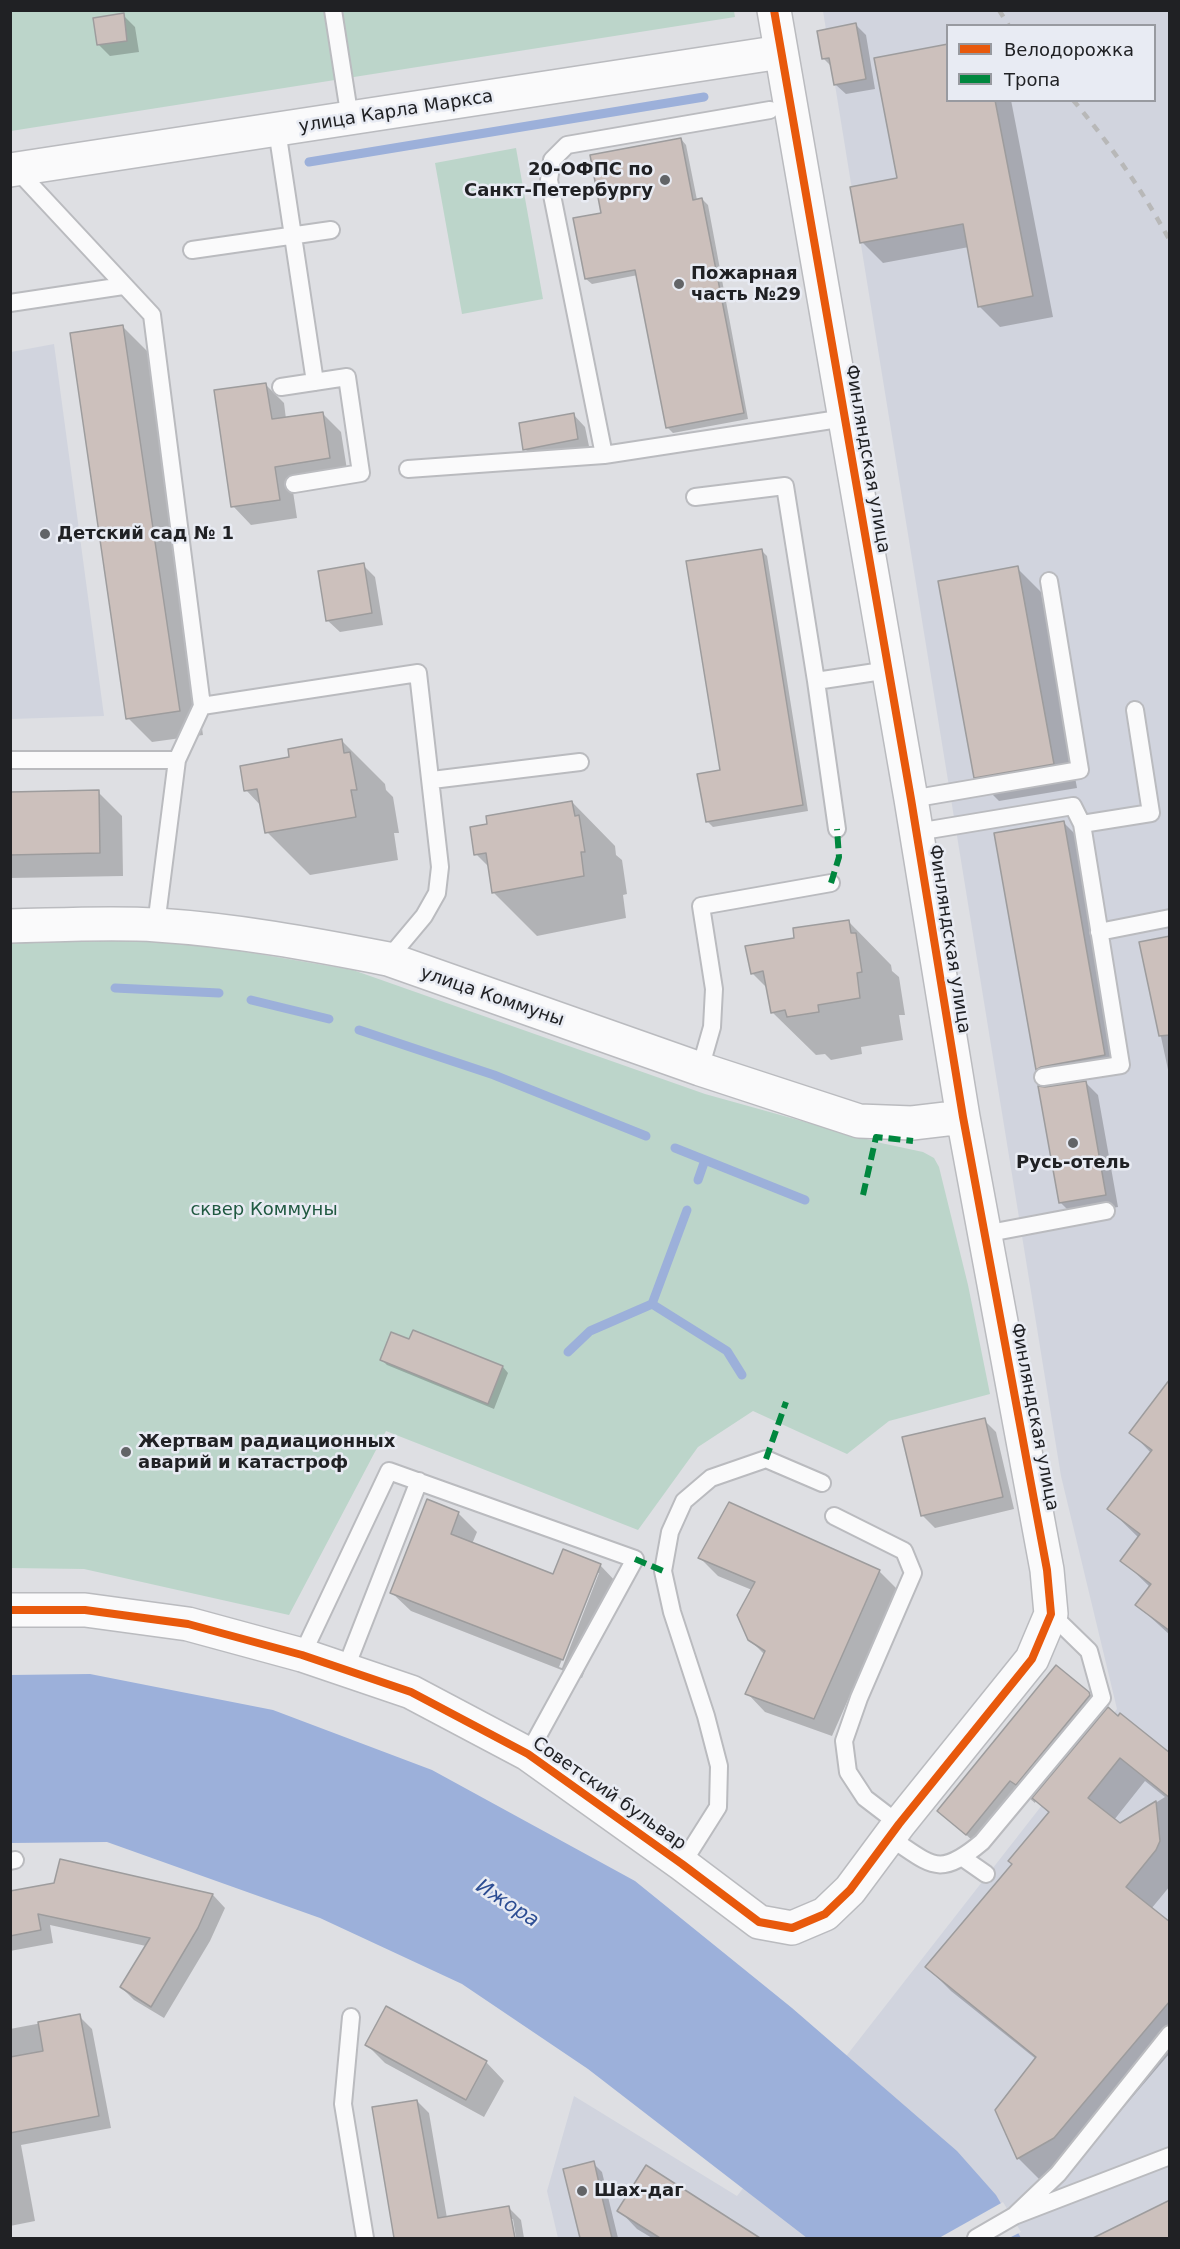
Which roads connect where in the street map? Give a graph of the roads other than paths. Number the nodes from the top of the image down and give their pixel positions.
1 (333, 10) edge
2 (774, 10) edge
3 (781, 52) junction
4 (770, 110) dead end
5 (350, 119) junction
6 (277, 130) junction
7 (14, 170) edge
8 (331, 230) dead end
9 (293, 235) junction
10 (192, 250) dead end
11 (123, 286) junction
12 (10, 303) edge
13 (315, 382) junction
14 (281, 387) dead end
15 (845, 418) junction
16 (604, 455) junction
17 (408, 469) dead end
18 (294, 484) dead end
19 (695, 497) dead end
20 (1048, 581) dead end
21 (889, 670) junction
22 (816, 681) junction
23 (202, 706) junction
24 (1135, 710) dead end
25 (10, 760) edge
26 (177, 760) junction
27 (580, 762) dead end
28 (432, 780) junction
29 (911, 799) junction
30 (1082, 824) junction
31 (837, 829) dead end
32 (917, 832) junction
33 (831, 883) dead end
34 (1170, 918) edge
35 (156, 925) junction
36 (10, 926) edge
37 (1099, 932) junction
38 (388, 959) junction
39 (700, 1069) junction
40 (1042, 1077) dead end
41 (963, 1117) junction
42 (1106, 1211) dead end
43 (984, 1234) junction
44 (419, 1481) junction
45 (822, 1483) dead end
46 (834, 1516) dead end
47 (10, 1610) edge
48 (1051, 1614) junction
49 (302, 1655) junction
50 (345, 1670) junction
51 (528, 1754) junction
52 (894, 1831) junction
53 (963, 1858) junction
54 (682, 1864) junction
55 (986, 1874) dead end
56 (351, 2017) dead end
57 (1170, 2034) edge
58 (1170, 2156) edge
59 (1014, 2216) junction
60 (365, 2238) edge
61 (976, 2238) edge

1 - 5 lane
2 - 3 street, Финляндская улица
3 - 5 street, улица Карла Маркса
3 - 15 street, Финляндская улица
4 - 16 lane
5 - 6 street, улица Карла Маркса
6 - 7 street, улица Карла Маркса
6 - 9 lane
7 - 11 lane
8 - 9 lane
9 - 10 lane
9 - 13 lane
11 - 12 lane
11 - 23 lane
13 - 14 lane
13 - 18 lane
15 - 16 lane
15 - 21 street, Финляндская улица
16 - 17 lane
19 - 22 lane
20 - 29 lane
21 - 22 lane
21 - 29 street, Финляндская улица
22 - 31 lane
23 - 26 lane
23 - 28 lane
24 - 30 lane
25 - 26 lane
26 - 35 lane
27 - 28 lane
28 - 38 lane
29 - 32 street, Финляндская улица
30 - 32 lane
30 - 37 lane
32 - 41 street, Финляндская улица
33 - 39 lane
34 - 37 lane
35 - 36 street, улица Коммуны
35 - 38 street, улица Коммуны
37 - 40 lane
38 - 39 street, улица Коммуны
39 - 41 street, улица Коммуны
41 - 43 street, Финляндская улица
42 - 43 lane
43 - 48 street, Финляндская улица
44 - 49 lane
44 - 50 lane
44 - 51 lane
45 - 54 lane
46 - 52 lane
47 - 49 street, Советский бульвар
48 - 52 street, Финляндская улица
48 - 53 lane
49 - 50 street, Советский бульвар
50 - 51 street, Советский бульвар
51 - 54 street, Советский бульвар
52 - 53 lane
52 - 54 street, Советский бульвар
53 - 55 lane
56 - 60 lane
57 - 59 lane
58 - 59 lane
59 - 61 lane

